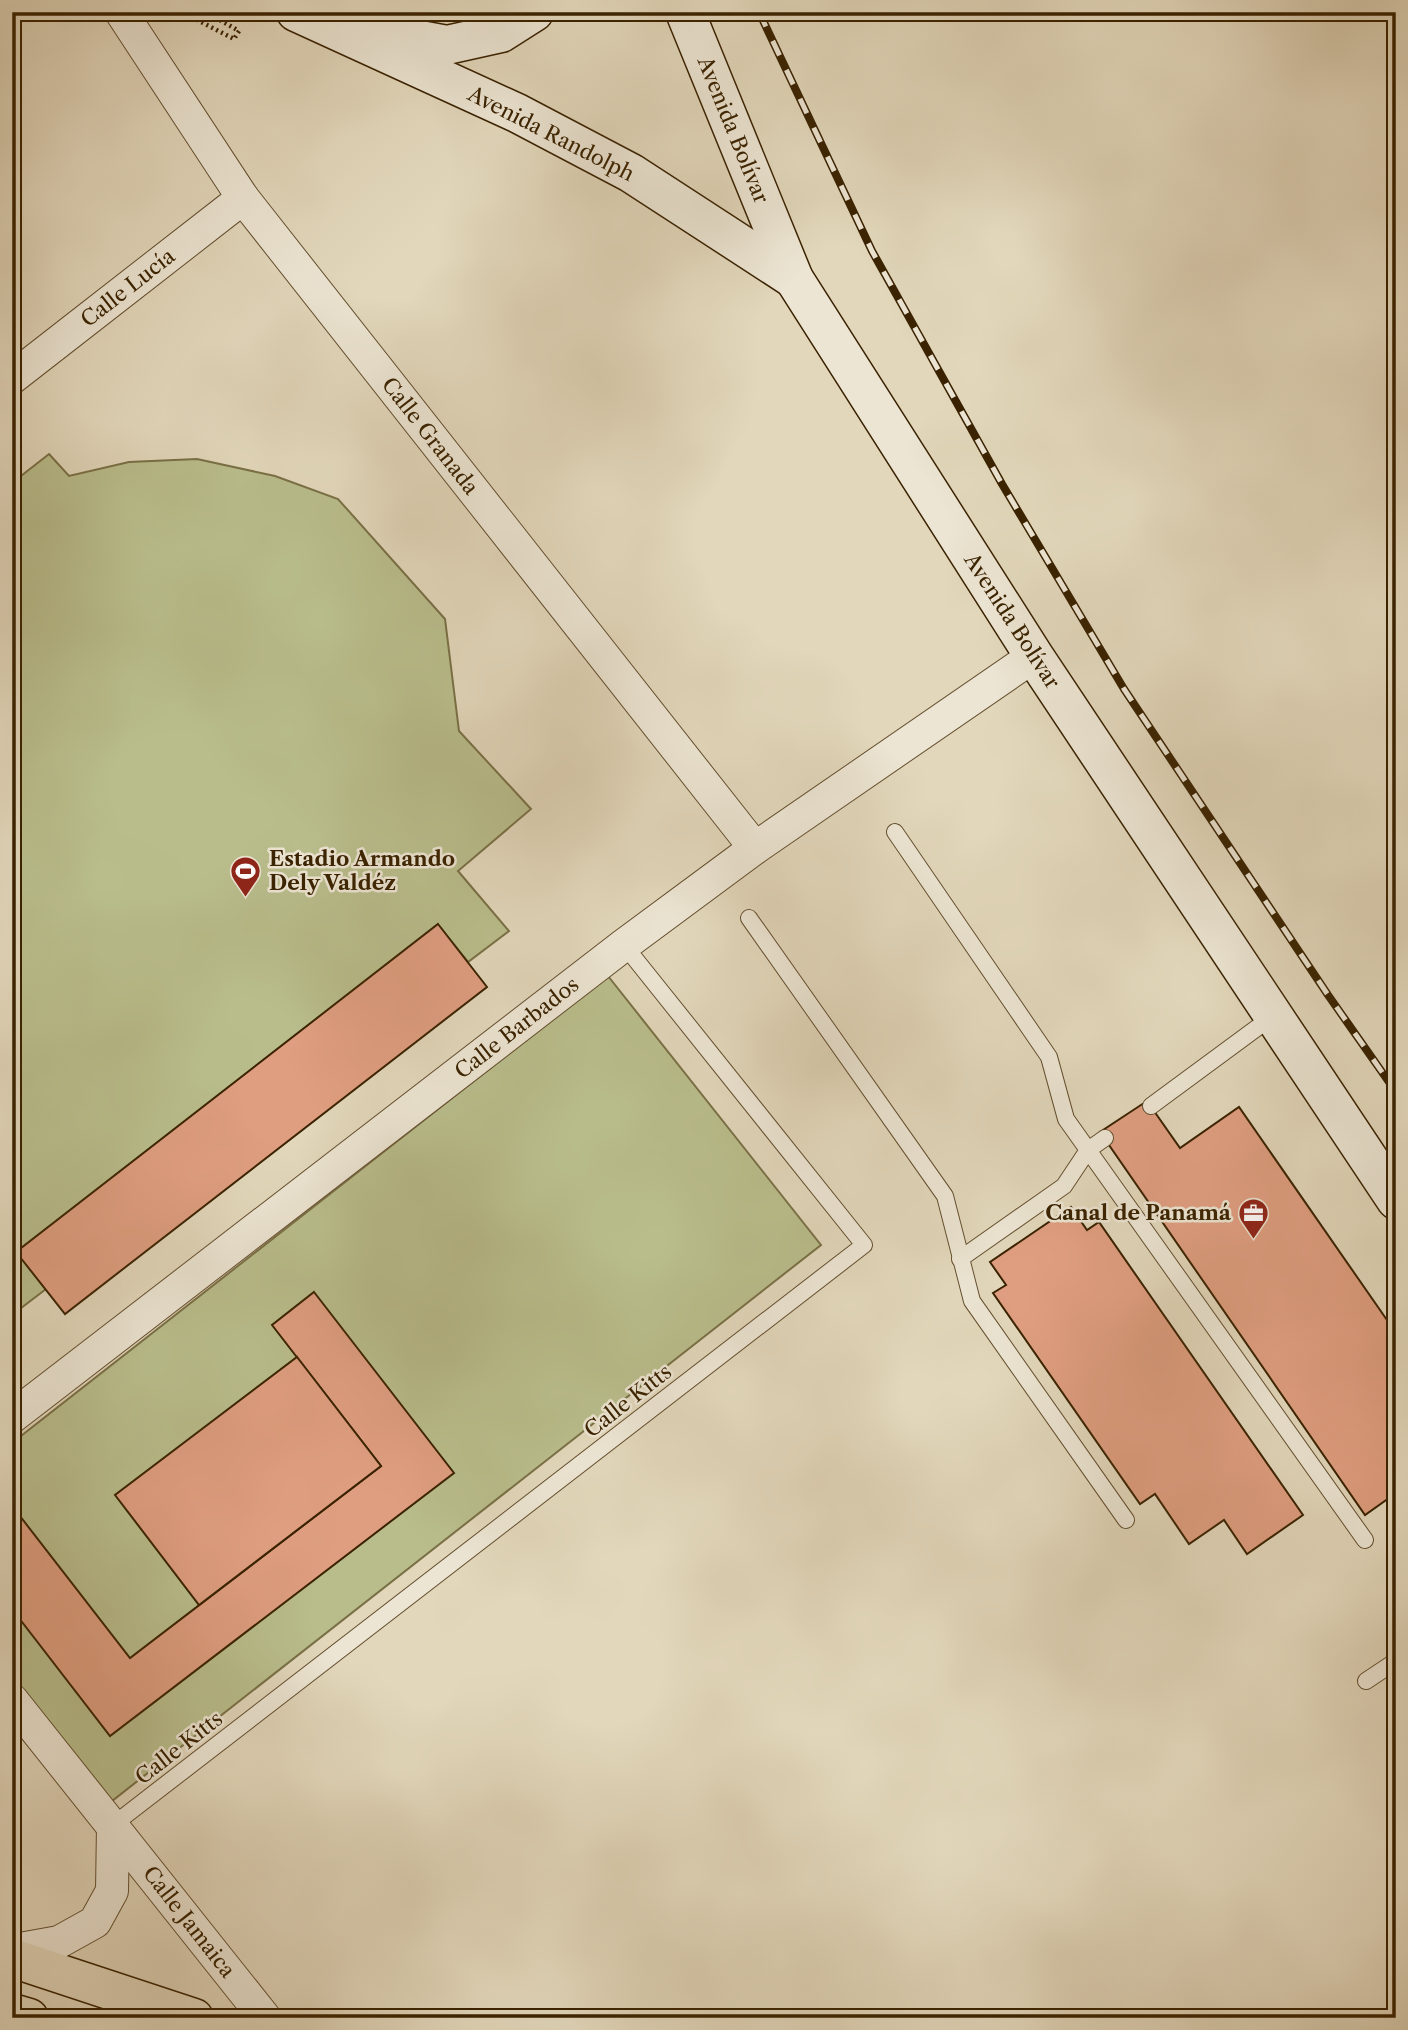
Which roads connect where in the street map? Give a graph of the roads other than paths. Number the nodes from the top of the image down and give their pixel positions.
1 (121, 12) edge
2 (534, 12) edge
3 (685, 12) edge
4 (300, 15) edge
5 (243, 198) junction
6 (794, 279) junction
7 (12, 378) edge
8 (1034, 656) junction
9 (895, 832) dead end
10 (755, 848) junction
11 (749, 918) dead end
12 (624, 945) junction
13 (1273, 1016) junction
14 (1151, 1106) dead end
15 (1105, 1138) dead end
16 (1088, 1150) junction
17 (1396, 1200) edge
18 (960, 1259) junction
19 (12, 1417) edge
20 (1126, 1520) dead end
21 (1364, 1540) dead end
22 (1396, 1661) edge
23 (1366, 1681) dead end
24 (12, 1700) edge
25 (113, 1825) junction
26 (12, 1948) edge
27 (12, 1958) edge
28 (12, 2012) edge
29 (29, 2018) edge
30 (194, 2018) edge
31 (265, 2018) edge

1 - 5 street, Calle Granada
2 - 4 main road
3 - 6 main road, Avenida Bolívar
4 - 6 main road, Avenida Randolph
5 - 7 street, Calle Lucía
5 - 10 street, Calle Granada
6 - 8 main road, Avenida Bolívar
8 - 10 street, Calle Barbados
8 - 13 main road, Avenida Bolívar
9 - 16 lane
10 - 12 street, Calle Barbados
11 - 18 lane
12 - 19 street, Calle Barbados
12 - 25 lane, Calle Kitts
13 - 14 lane
13 - 17 main road, Avenida Bolívar
15 - 16 lane
16 - 18 lane
16 - 21 lane
18 - 20 lane
22 - 23 lane
24 - 25 street, Calle Jamaica
25 - 26 street, Calle Jamaica
25 - 31 street, Calle Jamaica
27 - 30 main road
28 - 29 main road

